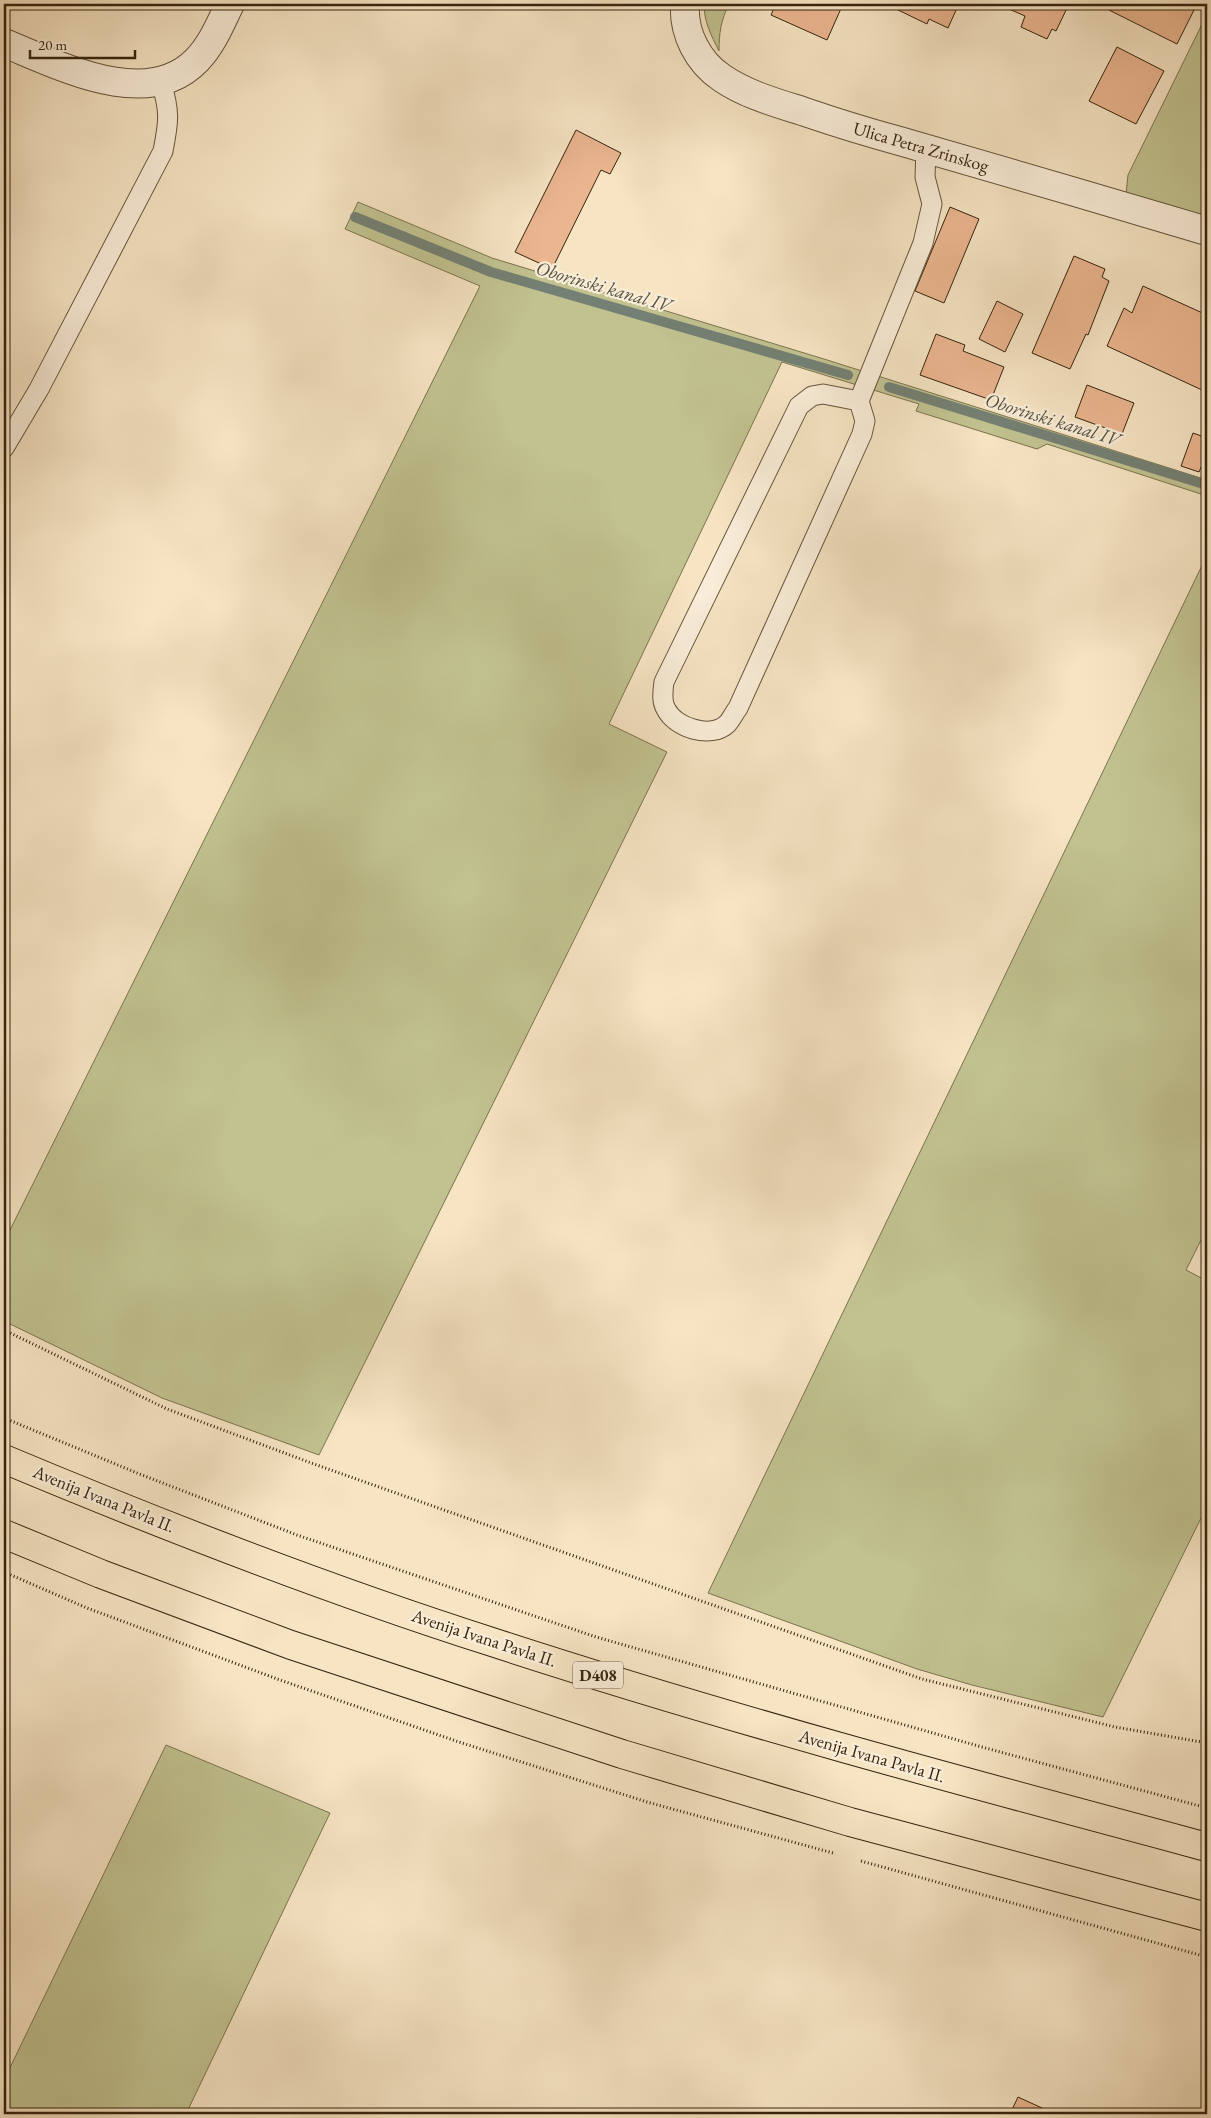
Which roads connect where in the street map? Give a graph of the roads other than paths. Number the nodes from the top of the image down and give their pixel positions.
1 (230, 4) edge
2 (685, 4) edge
3 (4, 43) edge
4 (161, 82) junction
5 (926, 149) junction
6 (1207, 231) edge
7 (859, 401) junction
8 (4, 448) edge
9 (4, 1459) edge
10 (4, 1534) edge
11 (1207, 1847) edge
12 (1207, 1917) edge

1 - 4 street
2 - 5 street, Ulica Petra Zrinskog
3 - 4 street
4 - 8 lane
5 - 6 street, Ulica Petra Zrinskog
5 - 7 lane
7 - 7 lane
9 - 11 main road, Avenija Ivana Pavla II. / D408
10 - 12 main road

